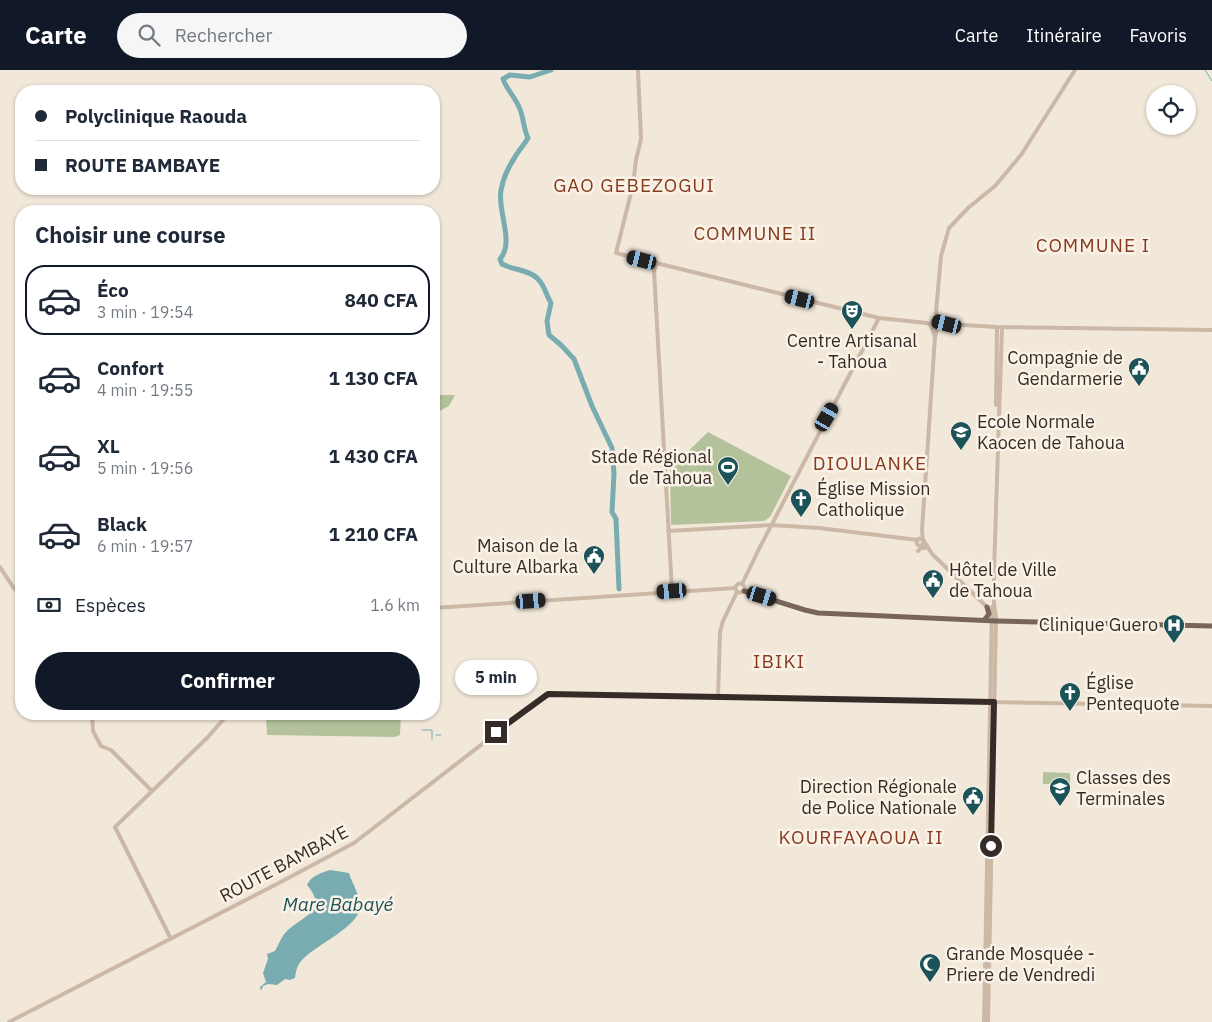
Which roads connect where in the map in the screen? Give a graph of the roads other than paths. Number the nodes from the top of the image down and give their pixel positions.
1 (638, 70) edge
2 (1075, 70) edge
3 (656, 263) junction
4 (879, 318) junction
5 (935, 323) junction
6 (999, 327) junction
7 (1212, 330) edge
8 (771, 525) junction
9 (668, 531) junction
10 (921, 542) junction
11 (918, 551) dead end
12 (0, 567) edge
13 (742, 584) junction
14 (15, 589) edge
15 (736, 590) junction
16 (672, 591) junction
17 (744, 591) junction
18 (987, 607) junction
19 (440, 608) edge
20 (994, 618) junction
21 (983, 620) junction
22 (1212, 624) edge
23 (718, 698) junction
24 (992, 702) junction
25 (1212, 706) edge
26 (92, 720) edge
27 (223, 720) edge
28 (152, 791) junction
29 (989, 884) junction
30 (171, 939) junction
31 (9, 1022) edge
32 (984, 1022) edge
33 (988, 1022) edge

1 - 3 street
2 - 5 street
3 - 4 street
3 - 9 street
4 - 5 street
4 - 8 street
5 - 6 street
5 - 10 street
6 - 7 street
6 - 20 street
8 - 9 street
8 - 10 street
8 - 13 street
9 - 16 street
10 - 11 street
10 - 18 street
12 - 14 street
13 - 15 street
13 - 17 street
15 - 16 street
15 - 17 street
15 - 23 street
16 - 19 street
17 - 21 main road
18 - 20 street
18 - 21 main road
20 - 21 main road
20 - 22 main road
20 - 24 street
23 - 24 street
23 - 30 street, ROUTE BAMBAYE
24 - 25 street
24 - 29 street
26 - 28 street
27 - 28 street
28 - 30 street
29 - 32 street
29 - 33 street
30 - 31 street, ROUTE BAMBAYE

